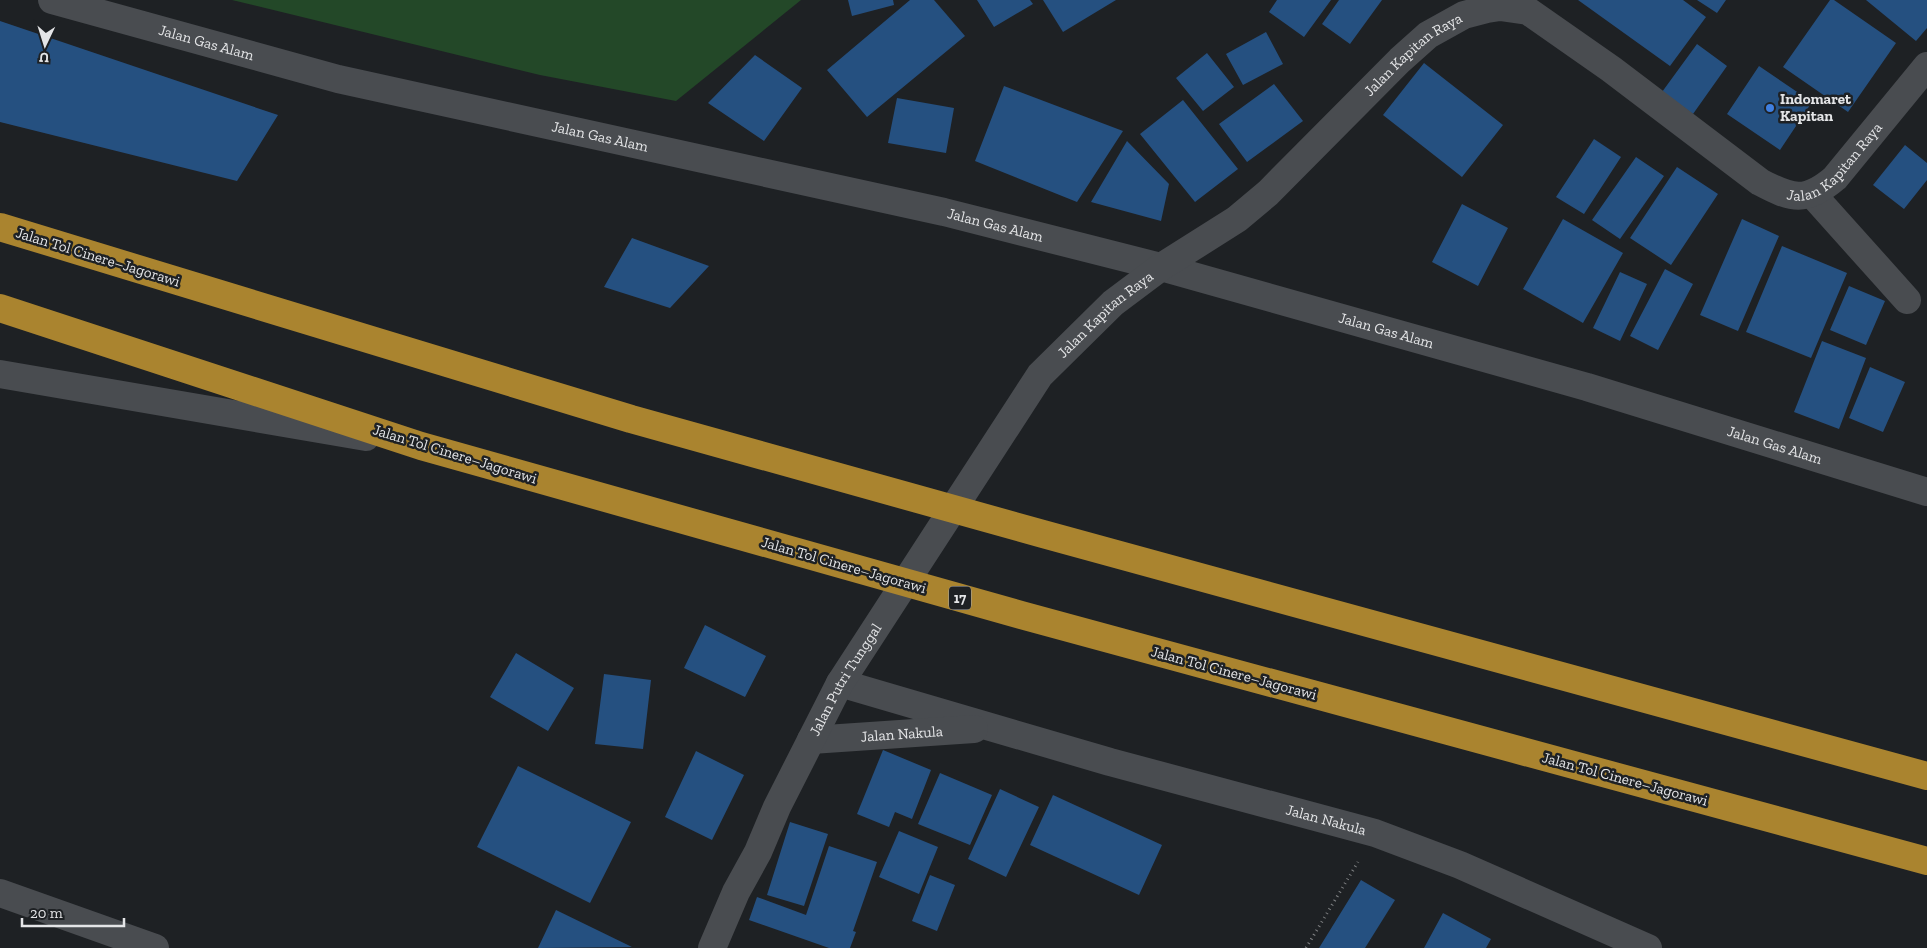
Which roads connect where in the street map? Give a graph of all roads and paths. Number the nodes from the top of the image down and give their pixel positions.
1 (52, 0) edge
2 (1500, 4) edge
3 (1532, 5) edge
4 (1927, 66) edge
5 (1812, 194) junction
6 (0, 227) edge
7 (1161, 267) junction
8 (1907, 300) dead end
9 (0, 308) edge
10 (0, 374) edge
11 (1005, 427) joint
12 (421, 446) junction
13 (1927, 492) edge
14 (840, 683) junction
15 (993, 727) junction
16 (811, 740) junction
17 (1927, 776) edge
18 (1375, 834) junction
19 (1927, 861) edge
20 (0, 893) edge
21 (156, 948) edge
22 (712, 948) edge
23 (1306, 948) edge
24 (1648, 948) edge

1 - 7 street, Jalan Gas Alam
2 - 3 street, Jalan Kapitan Raya
2 - 7 street, Jalan Kapitan Raya
3 - 5 street, Jalan Kapitan Raya
4 - 5 street, Jalan Kapitan Raya
5 - 8 street
6 - 17 highway, Jalan Tol Cinere–Jagorawi
7 - 11 street, Jalan Kapitan Raya
7 - 13 street, Jalan Gas Alam
9 - 12 highway, Jalan Tol Cinere–Jagorawi / 17
10 - 12 street
11 - 14 street, Jalan Putri Tunggal
12 - 19 highway, Jalan Tol Cinere–Jagorawi / 17
14 - 15 street, Jalan Nakula
14 - 16 street, Jalan Putri Tunggal
15 - 16 street, Jalan Nakula
15 - 18 street, Jalan Nakula
16 - 22 street, Jalan Putri Tunggal
18 - 23 path
18 - 24 street, Jalan Nakula
20 - 21 street

